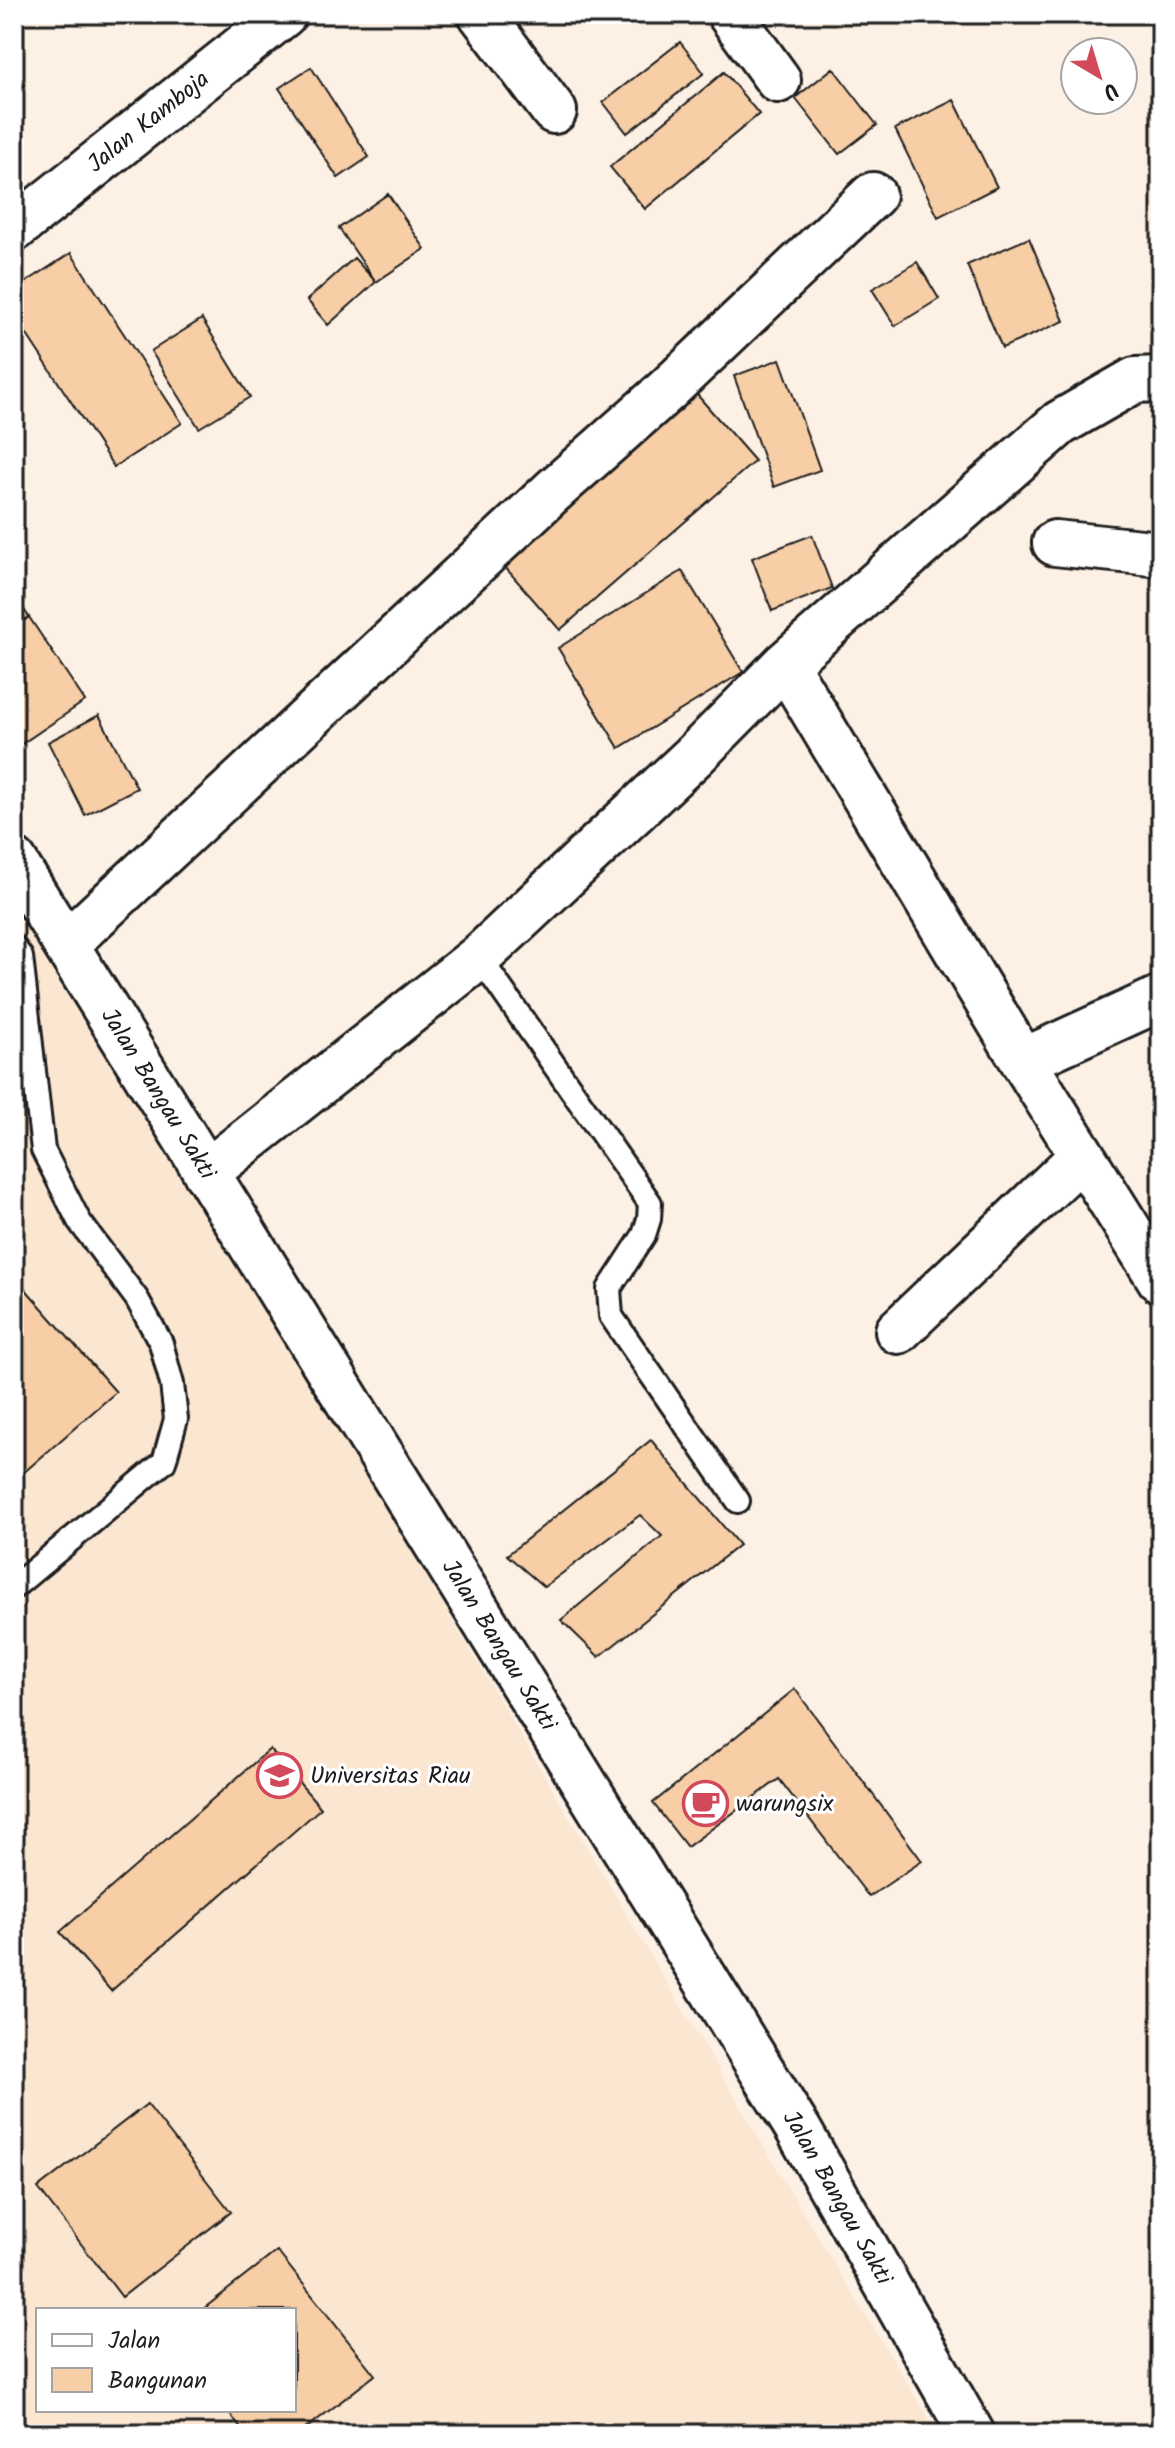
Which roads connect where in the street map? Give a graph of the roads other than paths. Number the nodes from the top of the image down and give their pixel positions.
1 (284, 14) edge
2 (481, 14) edge
3 (730, 14) edge
4 (778, 80) dead end
5 (554, 111) dead end
6 (873, 195) dead end
7 (14, 229) edge
8 (1161, 379) edge
9 (1055, 543) dead end
10 (1161, 554) edge
11 (785, 664) junction
12 (14, 861) edge
13 (66, 944) junction
14 (14, 947) edge
15 (479, 957) junction
16 (1161, 998) edge
17 (1023, 1061) junction
18 (1082, 1156) junction
19 (206, 1173) junction
20 (1161, 1281) edge
21 (898, 1331) dead end
22 (738, 1501) dead end
23 (14, 1587) edge
24 (972, 2434) edge

1 - 7 street, Jalan Kamboja
2 - 5 street
3 - 4 street
6 - 13 street
8 - 11 street
9 - 10 street
11 - 15 street
11 - 17 street
12 - 13 street, Jalan Bangau Sakti
13 - 19 street, Jalan Bangau Sakti
14 - 23 lane
15 - 19 street
15 - 22 lane
16 - 17 street
17 - 18 street
18 - 20 street
18 - 21 street
19 - 24 street, Jalan Bangau Sakti

